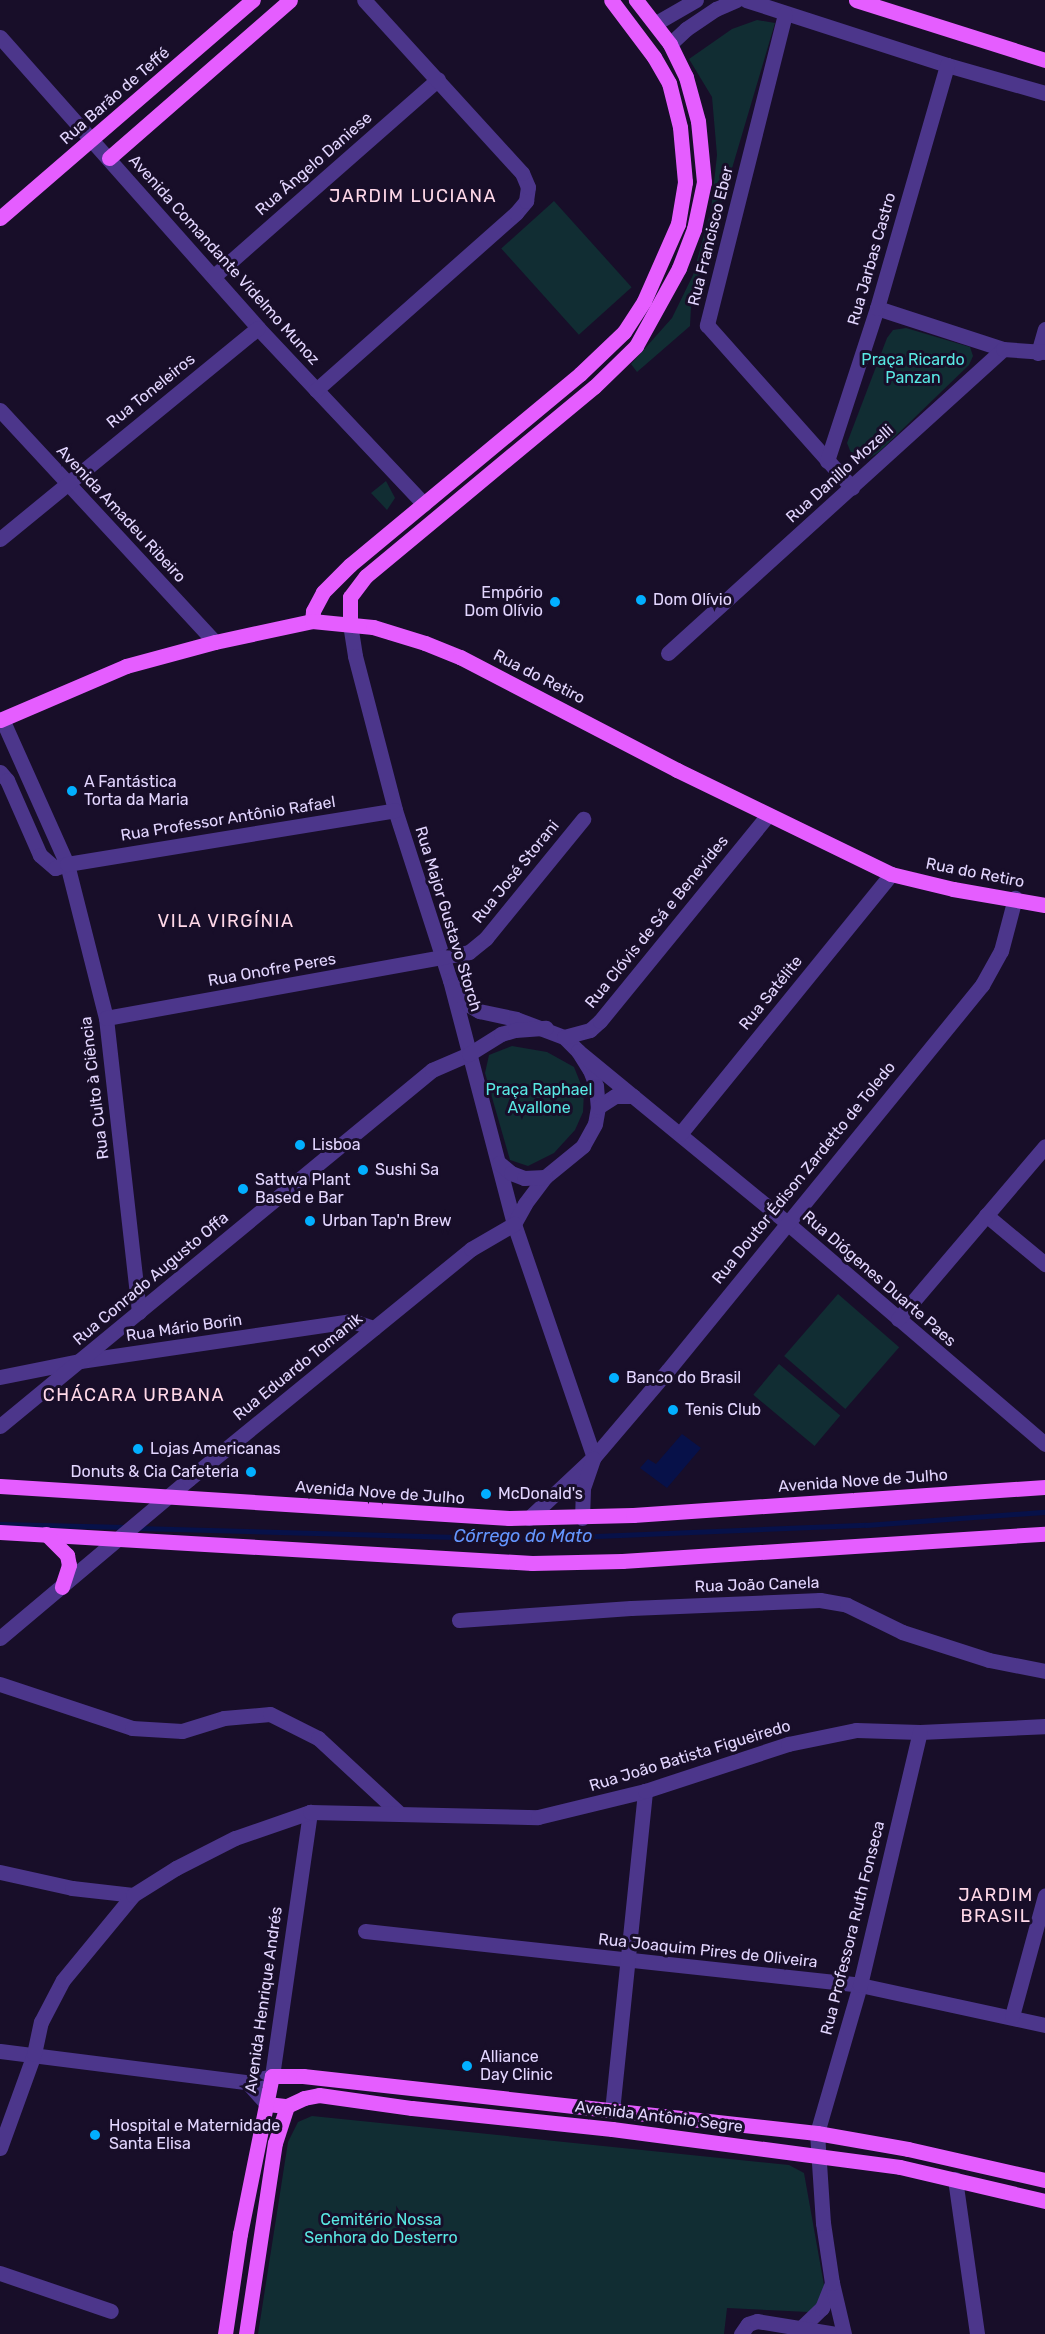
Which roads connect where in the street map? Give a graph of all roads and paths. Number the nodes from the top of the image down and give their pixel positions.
1 (253, 0) edge
2 (290, 0) edge
3 (364, 0) edge
4 (611, 0) edge
5 (636, 0) edge
6 (696, 0) edge
7 (736, 0) edge
8 (746, 0) edge
9 (856, 0) edge
10 (785, 14) junction
11 (656, 23) junction
12 (0, 37) edge
13 (670, 44) junction
14 (1045, 60) edge
15 (947, 65) junction
16 (438, 79) junction
17 (1045, 93) edge
18 (127, 111) junction
19 (92, 140) junction
20 (127, 143) junction
21 (109, 158) junction
22 (0, 218) edge
23 (214, 276) junction
24 (877, 308) junction
25 (258, 328) junction
26 (1045, 329) edge
27 (1004, 349) junction
28 (1042, 352) edge
29 (316, 390) junction
30 (0, 410) edge
31 (827, 461) junction
32 (68, 483) junction
33 (852, 488) junction
34 (424, 504) junction
35 (423, 526) junction
36 (0, 539) edge
37 (312, 621) junction
38 (350, 624) junction
39 (215, 642) junction
40 (668, 653) dead end
41 (1, 719) edge
42 (0, 772) edge
43 (395, 810) junction
44 (768, 815) junction
45 (583, 819) dead end
46 (67, 864) junction
47 (891, 874) junction
48 (1015, 898) junction
49 (1045, 905) edge
50 (443, 958) junction
51 (450, 981) junction
52 (106, 1018) junction
53 (546, 1028) junction
54 (564, 1037) junction
55 (578, 1051) junction
56 (469, 1054) junction
57 (633, 1096) junction
58 (598, 1107) junction
59 (680, 1134) junction
60 (1045, 1146) edge
61 (499, 1163) junction
62 (545, 1177) junction
63 (986, 1215) junction
64 (786, 1222) junction
65 (514, 1224) junction
66 (1045, 1264) edge
67 (139, 1312) junction
68 (898, 1319) junction
69 (374, 1328) junction
70 (80, 1361) junction
71 (0, 1377) edge
72 (0, 1426) edge
73 (1045, 1444) edge
74 (594, 1457) junction
75 (0, 1486) edge
76 (1045, 1487) edge
77 (165, 1499) junction
78 (529, 1518) junction
79 (582, 1518) junction
80 (0, 1532) edge
81 (46, 1534) junction
82 (1045, 1534) edge
83 (118, 1539) junction
84 (62, 1587) junction
85 (459, 1620) dead end
86 (0, 1638) edge
87 (1045, 1671) edge
88 (0, 1684) edge
89 (1045, 1726) edge
90 (920, 1732) junction
91 (645, 1791) junction
92 (310, 1812) junction
93 (398, 1812) junction
94 (0, 1872) edge
95 (1045, 1894) edge
96 (133, 1895) junction
97 (364, 1931) dead end
98 (626, 1961) junction
99 (860, 1985) junction
100 (1012, 2016) junction
101 (1045, 2025) edge
102 (0, 2051) edge
103 (34, 2054) junction
104 (272, 2076) junction
105 (247, 2082) junction
106 (267, 2104) junction
107 (287, 2106) junction
108 (612, 2111) junction
109 (818, 2133) junction
110 (0, 2148) edge
111 (817, 2155) junction
112 (955, 2179) junction
113 (1045, 2180) edge
114 (1045, 2201) edge
115 (261, 2232) junction
116 (240, 2234) junction
117 (0, 2273) edge
118 (832, 2283) junction
119 (111, 2311) dead end
120 (801, 2328) junction
121 (225, 2334) edge
122 (246, 2334) edge
123 (741, 2334) edge
124 (836, 2334) edge
125 (844, 2334) edge
126 (977, 2334) edge

1 - 18 main road, Rua Barão de Teffé
2 - 20 main road
3 - 16 street
4 - 34 main road
5 - 11 main road
6 - 11 street
7 - 13 street
8 - 10 street
9 - 14 main road
10 - 15 street
10 - 31 street, Rua Francisco Eber
11 - 13 main road
12 - 19 street, Avenida Comandante Videlmo Munoz
13 - 35 main road
15 - 17 street
15 - 24 street, Rua Jarbas Castro
16 - 23 street, Rua Ângelo Daniese
16 - 29 street
18 - 19 main road, Rua Barão de Teffé
18 - 20 main road
19 - 21 street, Avenida Comandante Videlmo Munoz
19 - 22 main road, Rua Barão de Teffé
20 - 21 main road
21 - 23 street, Avenida Comandante Videlmo Munoz
23 - 25 street, Avenida Comandante Videlmo Munoz
24 - 27 street
24 - 31 street, Rua Jarbas Castro
25 - 29 street, Avenida Comandante Videlmo Munoz
25 - 32 street, Rua Toneleiros
26 - 28 street
27 - 28 street
27 - 33 street, Rua Danillo Mozelli
29 - 34 street, Avenida Comandante Videlmo Munoz
30 - 32 street, Avenida Amadeu Ribeiro
31 - 33 street, Rua Francisco Eber
32 - 36 street, Rua Toneleiros
32 - 39 street, Avenida Amadeu Ribeiro
33 - 40 street, Rua Danillo Mozelli
34 - 35 main road
34 - 37 main road
35 - 38 main road
37 - 38 main road, Rua do Retiro
37 - 39 main road, Rua do Retiro
38 - 43 street, Rua Major Gustavo Storch
38 - 44 main road, Rua do Retiro
39 - 41 main road, Rua do Retiro
41 - 46 street, Rua Culto à Ciência
42 - 46 street
43 - 46 street, Rua Professor Antônio Rafael
43 - 50 street, Rua Major Gustavo Storch
44 - 47 main road, Rua do Retiro
44 - 54 street, Rua Clóvis de Sá e Benevides
45 - 50 street, Rua José Storani
46 - 52 street, Rua Culto à Ciência
47 - 48 main road, Rua do Retiro
47 - 59 street, Rua Satélite
48 - 49 main road, Rua do Retiro
48 - 64 street, Rua Doutor Édison Zardetto de Toledo
50 - 51 street, Rua Major Gustavo Storch
50 - 52 street, Rua Onofre Peres
51 - 53 street
51 - 56 street, Rua Major Gustavo Storch
52 - 67 street, Rua Culto à Ciência
53 - 54 street
53 - 56 street
54 - 55 street, Rua Diógenes Duarte Paes
55 - 57 street, Rua Diógenes Duarte Paes
55 - 58 street, Rua Diógenes Duarte Paes
56 - 61 street, Rua Major Gustavo Storch
56 - 67 street, Rua Conrado Augusto Offa
57 - 58 street
57 - 59 street, Rua Diógenes Duarte Paes
58 - 62 street
59 - 64 street, Rua Diógenes Duarte Paes
60 - 63 street
61 - 62 street
61 - 65 street, Rua Major Gustavo Storch
62 - 65 street
63 - 66 street
63 - 68 street
64 - 68 street, Rua Diógenes Duarte Paes
64 - 74 street, Rua Doutor Édison Zardetto de Toledo
65 - 69 street, Rua Eduardo Tomanik
65 - 74 street, Rua Major Gustavo Storch
67 - 70 street, Rua Conrado Augusto Offa
68 - 73 street, Rua Diógenes Duarte Paes
69 - 70 street, Rua Mário Borin
69 - 77 street, Rua Eduardo Tomanik
70 - 71 street, Rua Mário Borin
70 - 72 street, Rua Conrado Augusto Offa
74 - 78 street, Rua Doutor Édison Zardetto de Toledo
74 - 79 street, Rua Doutor Édison Zardetto de Toledo
75 - 77 main road, Avenida Nove de Julho
76 - 79 main road, Avenida Nove de Julho
77 - 78 main road, Avenida Nove de Julho
77 - 83 street, Rua Eduardo Tomanik
78 - 79 main road, Avenida Nove de Julho
80 - 81 main road
81 - 83 main road
81 - 84 main road
82 - 83 main road
83 - 84 street, Rua Eduardo Tomanik
84 - 86 street, Rua Eduardo Tomanik
85 - 87 street, Rua João Canela
88 - 93 street
89 - 90 street, Rua João Batista Figueiredo
90 - 91 street, Rua João Batista Figueiredo
90 - 99 street, Rua Professora Ruth Fonseca
91 - 93 street, Rua João Batista Figueiredo
91 - 98 street
92 - 93 street, Rua João Batista Figueiredo
92 - 96 street
92 - 104 street, Avenida Henrique Andrés
94 - 96 street
95 - 100 street
96 - 103 street
97 - 98 street, Rua Joaquim Pires de Oliveira
98 - 99 street, Rua Joaquim Pires de Oliveira
98 - 108 street
99 - 100 street, Rua Joaquim Pires de Oliveira
99 - 109 street, Rua Professora Ruth Fonseca
100 - 101 street, Rua Joaquim Pires de Oliveira
102 - 103 street
103 - 105 street
103 - 110 street
104 - 105 street
104 - 106 main road, Avenida Henrique Andrés
104 - 108 main road, Avenida Antônio Segre
105 - 106 street
106 - 107 main road, Avenida Antônio Segre
106 - 116 main road, Avenida Henrique Andrés
107 - 111 main road, Avenida Antônio Segre
107 - 115 main road
108 - 109 main road, Avenida Antônio Segre
109 - 111 street, Rua Professora Ruth Fonseca
109 - 113 main road, Avenida Antônio Segre
111 - 112 main road, Avenida Antônio Segre
111 - 118 street, Rua Professora Ruth Fonseca
112 - 114 main road, Avenida Antônio Segre
112 - 126 street
115 - 116 main road
115 - 122 main road
116 - 121 main road, Avenida Henrique Andrés
117 - 119 street
118 - 120 street
118 - 125 street, Rua Professora Ruth Fonseca
120 - 123 street
120 - 124 street

